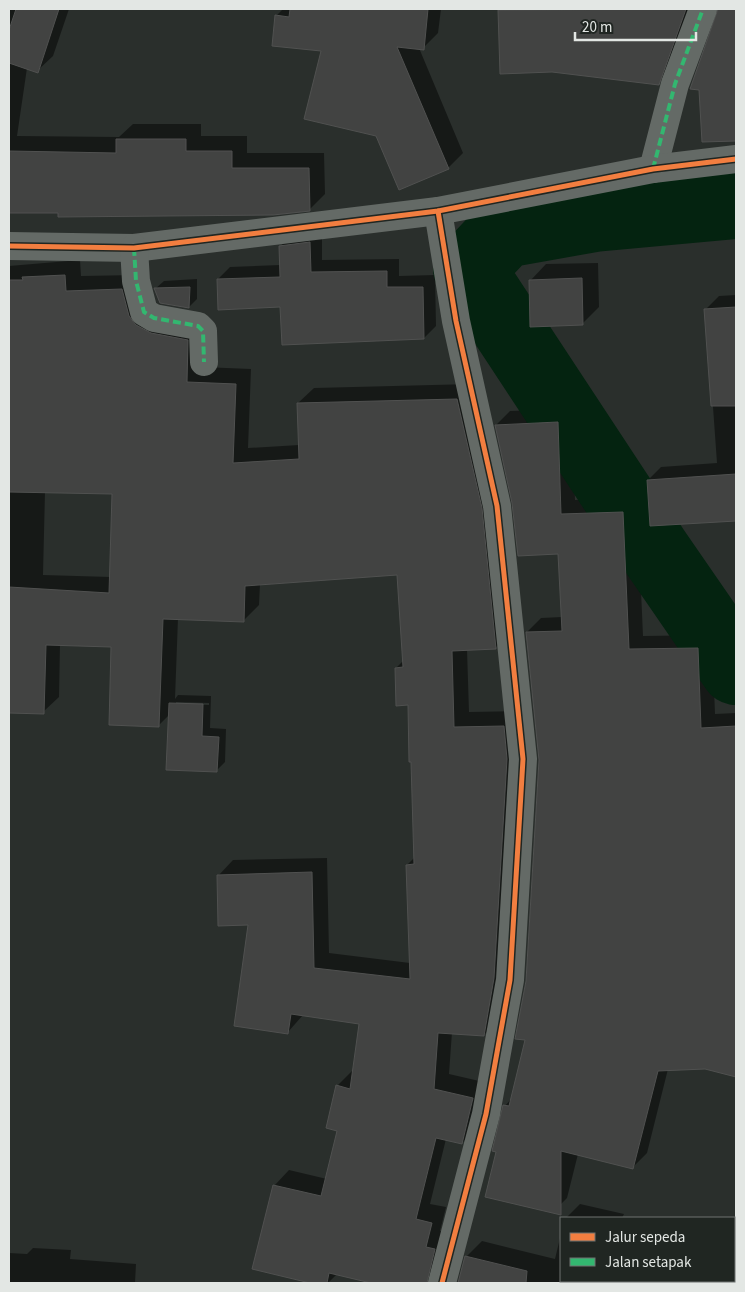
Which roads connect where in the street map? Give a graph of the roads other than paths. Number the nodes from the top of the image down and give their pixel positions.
1 (703, 9) edge
2 (736, 159) edge
3 (652, 169) junction
4 (438, 211) junction
5 (9, 246) edge
6 (134, 248) junction
7 (204, 362) dead end
8 (442, 1283) edge

1 - 3 street
2 - 3 street
3 - 4 street
4 - 6 street
4 - 8 street
5 - 6 street
6 - 7 street

